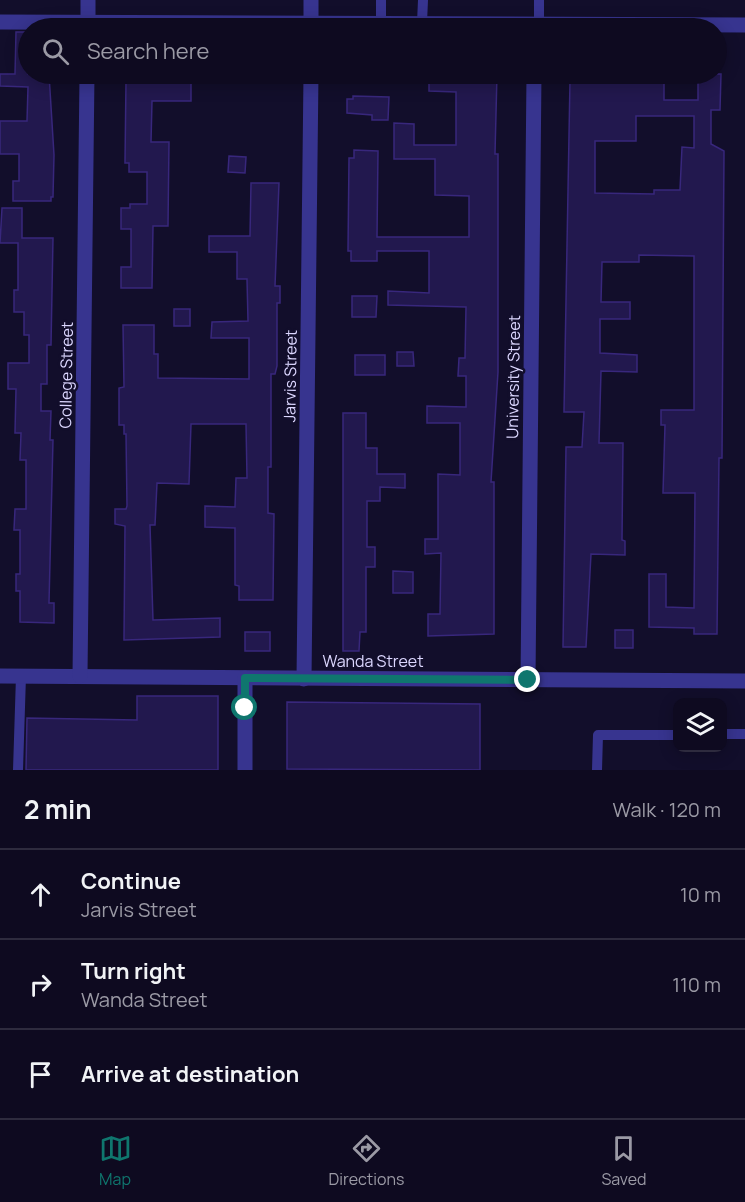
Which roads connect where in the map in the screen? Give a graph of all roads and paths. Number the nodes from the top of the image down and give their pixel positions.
1 (88, 0) edge
2 (311, 0) edge
3 (381, 0) edge
4 (423, 0) edge
5 (539, 0) edge
6 (88, 18) edge
7 (311, 18) edge
8 (381, 18) edge
9 (422, 18) edge
10 (537, 18) edge
11 (0, 22) edge
12 (18, 23) edge
13 (727, 25) edge
14 (745, 25) edge
15 (87, 84) edge
16 (311, 84) edge
17 (534, 84) edge
18 (0, 676) edge
19 (21, 676) junction
20 (80, 676) junction
21 (245, 678) junction
22 (304, 679) junction
23 (528, 680) junction
24 (745, 681) edge
25 (727, 734) edge
26 (745, 734) edge
27 (673, 735) edge
28 (18, 770) edge
29 (245, 770) edge
30 (597, 770) edge

1 - 6 street
2 - 7 street
3 - 8 lane
4 - 9 lane
5 - 10 lane
11 - 12 street
13 - 14 street
15 - 20 street, College Street
16 - 22 street, Jarvis Street
17 - 23 street, University Street
18 - 19 street, Wanda Street
19 - 20 street, Wanda Street
19 - 28 lane
20 - 21 street, Wanda Street
21 - 22 street, Wanda Street
21 - 29 street
22 - 23 street, Wanda Street
23 - 24 street, Wanda Street
25 - 26 lane
27 - 30 lane

